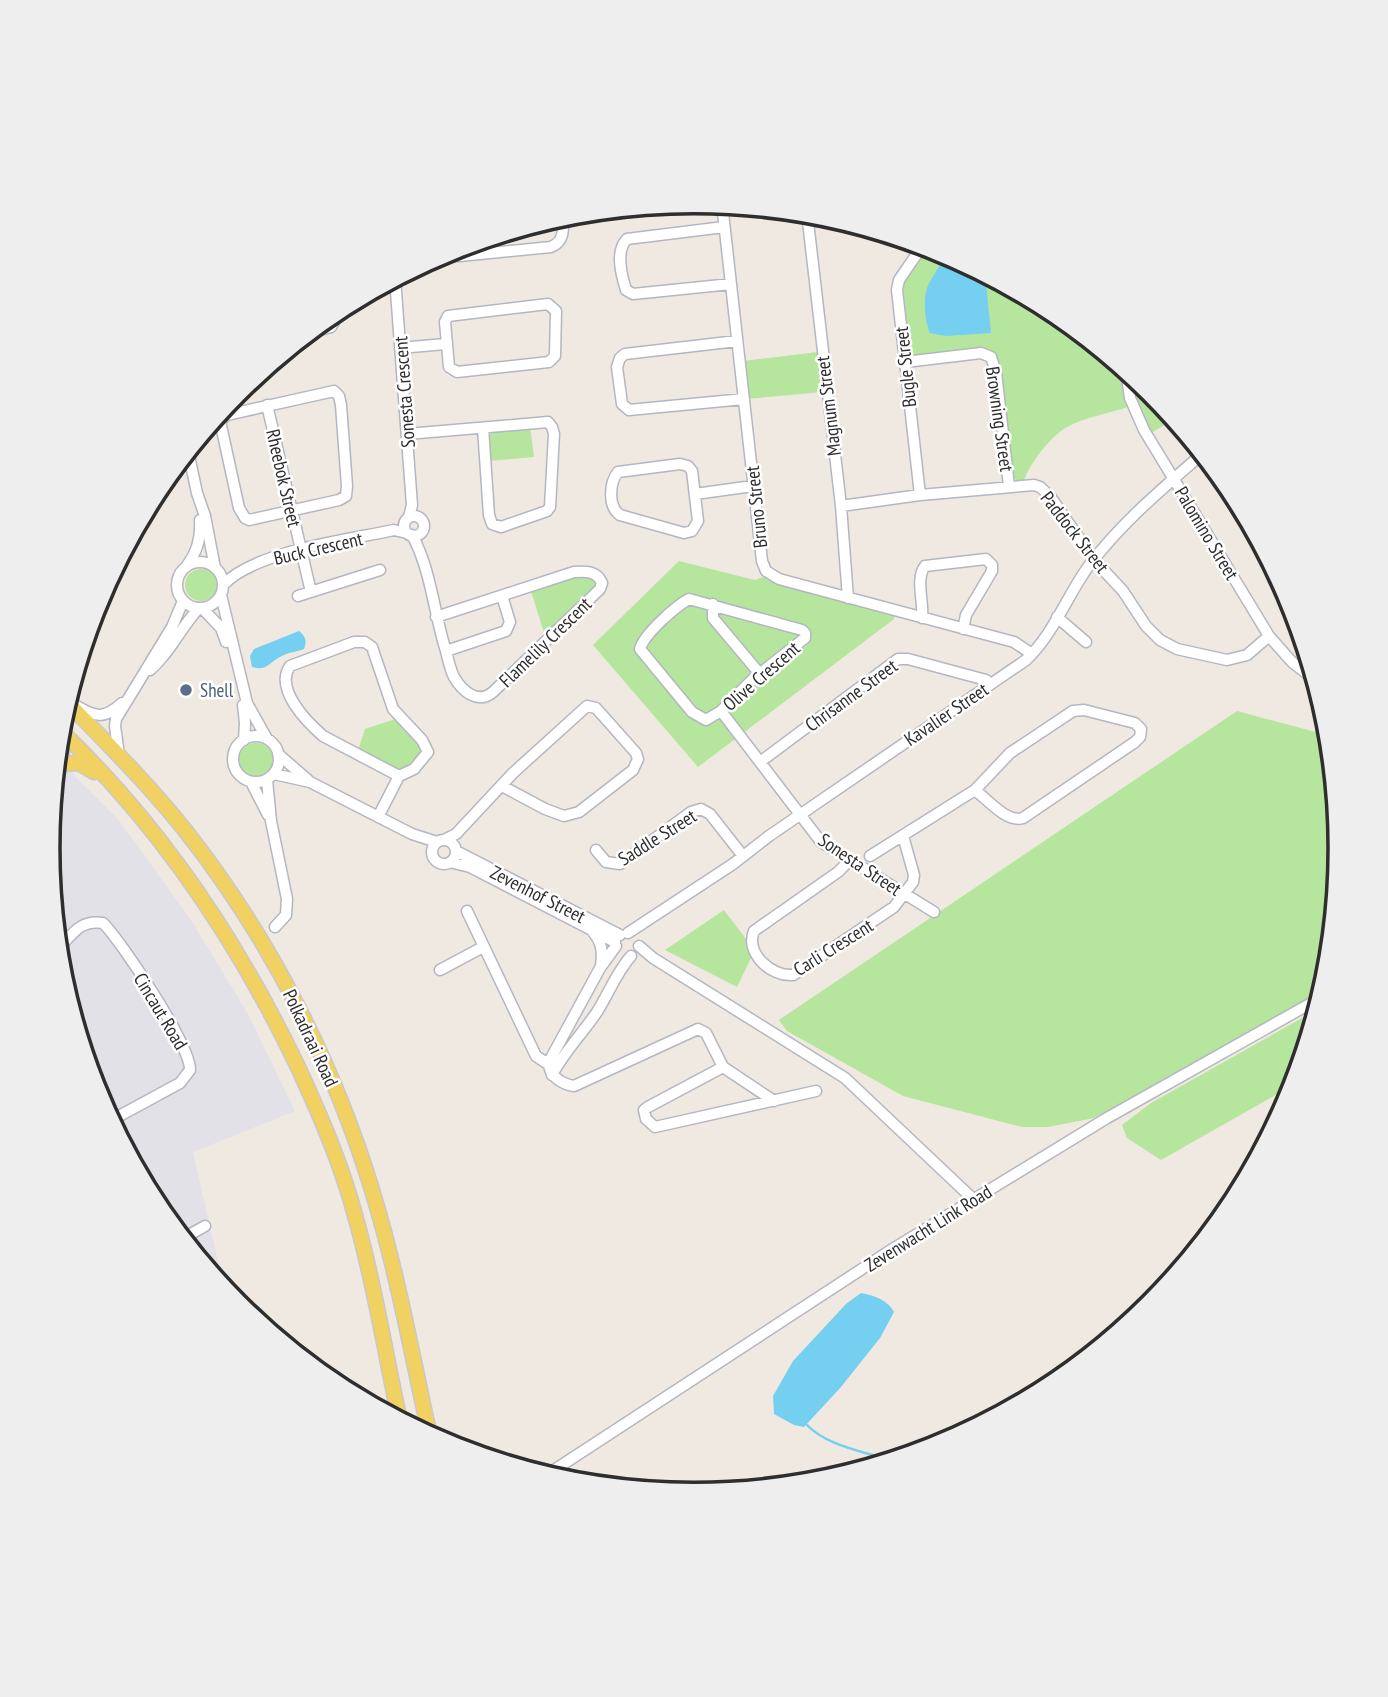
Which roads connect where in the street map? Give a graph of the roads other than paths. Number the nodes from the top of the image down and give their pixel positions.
1 (723, 215) edge
2 (808, 224) edge
3 (724, 227) junction
4 (562, 228) edge
5 (471, 255) edge
6 (917, 255) edge
7 (731, 284) junction
8 (396, 289) edge
9 (737, 341) junction
10 (445, 344) junction
11 (400, 348) junction
12 (905, 362) junction
13 (1128, 386) edge
14 (744, 399) junction
15 (267, 405) junction
16 (232, 414) edge
17 (221, 426) edge
18 (483, 428) junction
19 (407, 434) junction
20 (1195, 460) edge
21 (191, 463) edge
22 (1174, 478) junction
23 (754, 486) junction
24 (1009, 486) junction
25 (197, 493) junction
26 (695, 494) junction
27 (920, 495) junction
28 (841, 506) junction
29 (292, 510) junction
30 (412, 526) junction
31 (301, 550) junction
32 (1094, 560) junction
33 (185, 568) junction
34 (217, 570) junction
35 (243, 570) junction
36 (380, 570) dead end
37 (222, 590) junction
38 (311, 592) junction
39 (298, 596) dead end
40 (502, 596) junction
41 (848, 598) junction
42 (183, 601) junction
43 (713, 604) junction
44 (201, 608) junction
45 (436, 617) junction
46 (1057, 617) junction
47 (922, 618) junction
48 (963, 629) junction
49 (1269, 636) junction
50 (1086, 642) dead end
51 (446, 651) junction
52 (1032, 654) junction
53 (1303, 670) edge
54 (145, 674) junction
55 (760, 674) junction
56 (990, 684) junction
57 (128, 698) junction
58 (76, 706) edge
59 (75, 710) edge
60 (721, 711) junction
61 (267, 739) junction
62 (69, 740) edge
63 (244, 740) junction
64 (278, 754) junction
65 (119, 755) junction
66 (760, 762) junction
67 (65, 766) edge
68 (399, 776) junction
69 (270, 777) junction
70 (251, 782) junction
71 (310, 782) junction
72 (502, 786) junction
73 (975, 790) junction
74 (139, 814) junction
75 (799, 814) junction
76 (378, 817) junction
77 (271, 821) junction
78 (412, 834) junction
79 (903, 836) junction
80 (449, 843) junction
81 (596, 850) dead end
82 (431, 853) junction
83 (743, 856) junction
84 (870, 856) dead end
85 (849, 861) junction
86 (450, 862) junction
87 (904, 894) junction
88 (467, 911) dead end
89 (934, 912) dead end
90 (275, 927) dead end
91 (592, 930) junction
92 (67, 941) edge
93 (628, 944) junction
94 (483, 947) junction
95 (600, 968) junction
96 (440, 970) dead end
97 (1309, 1004) edge
98 (723, 1067) junction
99 (550, 1070) junction
100 (816, 1091) dead end
101 (774, 1101) junction
102 (119, 1116) edge
103 (973, 1199) junction
104 (205, 1226) dead end
105 (190, 1234) edge
106 (397, 1409) edge
107 (427, 1424) edge
108 (557, 1468) edge

1 - 3 street, Bruno Street
2 - 28 street, Magnum Street
3 - 7 street, Bruno Street
3 - 7 street
4 - 5 street
6 - 12 street, Bugle Street
7 - 9 street, Bruno Street
8 - 11 street, Sonesta Crescent
9 - 14 street, Bruno Street
9 - 14 street
10 - 10 street
10 - 11 street
11 - 19 street, Sonesta Crescent
12 - 24 street, Browning Street
12 - 27 street, Bugle Street
13 - 22 street, Palomino Street
14 - 23 street, Bruno Street
15 - 16 street
15 - 29 street, Rheebok Street
15 - 29 street
17 - 29 street
18 - 18 street
18 - 19 street
19 - 30 street, Sonesta Crescent
20 - 22 street, Kavalier Street
21 - 25 street
22 - 32 street, Kavalier Street
22 - 49 street, Palomino Street
23 - 26 street
23 - 41 street, Bruno Street
24 - 27 street, Paddock Street
24 - 32 street, Paddock Street
25 - 33 street
25 - 34 street
26 - 26 street
27 - 28 street, Paddock Street
28 - 41 street, Magnum Street
29 - 31 street, Rheebok Street
30 - 31 street, Buck Crescent
30 - 45 street, Sonesta Crescent
31 - 35 street, Buck Crescent
31 - 38 street, Rheebok Street
32 - 46 street, Kavalier Street
32 - 49 street, Paddock Street
33 - 34 street
33 - 42 street
34 - 35 street
34 - 37 street
35 - 37 street
36 - 38 street
37 - 44 street
37 - 61 street
38 - 39 street
40 - 45 street, Flamelily Crescent
40 - 51 street, Flamelily Crescent
40 - 51 street, Flamelily Crescent
41 - 47 street, Bruno Street
42 - 44 street
42 - 54 street
43 - 55 street
43 - 55 street, Olive Crescent
43 - 60 street, Olive Crescent
44 - 54 street
44 - 63 street
45 - 51 street, Flamelily Crescent
46 - 50 street
46 - 52 street, Kavalier Street
47 - 48 street, Bruno Street
47 - 48 street
48 - 52 street, Bruno Street
49 - 53 street, Palomino Street
52 - 56 street, Kavalier Street
54 - 57 street
55 - 60 street, Olive Crescent
56 - 66 street, Chrisanne Street
56 - 75 street, Kavalier Street
57 - 58 street
57 - 65 street
59 - 65 main road, Polkadraai Road
60 - 66 street, Sonesta Street
61 - 63 street
61 - 64 street
62 - 74 main road, Polkadraai Road
63 - 70 street
64 - 69 street
64 - 71 street, Zevenhof Street
65 - 107 main road, Polkadraai Road
66 - 75 street, Sonesta Street
67 - 74 main road
68 - 68 street
68 - 76 street
69 - 70 street
69 - 71 street, Zevenhof Street
69 - 77 street
70 - 77 street
71 - 76 street, Zevenhof Street
72 - 72 street
72 - 80 street
73 - 73 street
73 - 79 street
74 - 106 main road, Polkadraai Road
75 - 83 street, Kavalier Street
75 - 85 street, Sonesta Street
76 - 78 street, Zevenhof Street
77 - 90 street
78 - 80 street, Zevenhof Street
78 - 82 street, Zevenhof Street
79 - 84 street
79 - 87 street
80 - 82 street
80 - 86 street
80 - 93 street, Zevenhof Street
81 - 83 street, Saddle Street
82 - 86 street, Zevenhof Street
83 - 93 street, Kavalier Street
85 - 87 street, Sonesta Street
85 - 87 street, Carli Crescent
86 - 91 street, Zevenhof Street
87 - 89 street, Sonesta Street
88 - 94 street
91 - 93 street, Zevenhof Street
91 - 95 street
92 - 102 street, Cincaut Road
93 - 95 street
93 - 99 street
93 - 103 street
94 - 96 street
94 - 99 street
95 - 99 street
97 - 103 street, Zevenwacht Link Road
98 - 99 street
98 - 101 street
98 - 101 street
100 - 101 street
103 - 108 street, Zevenwacht Link Road
104 - 105 street

